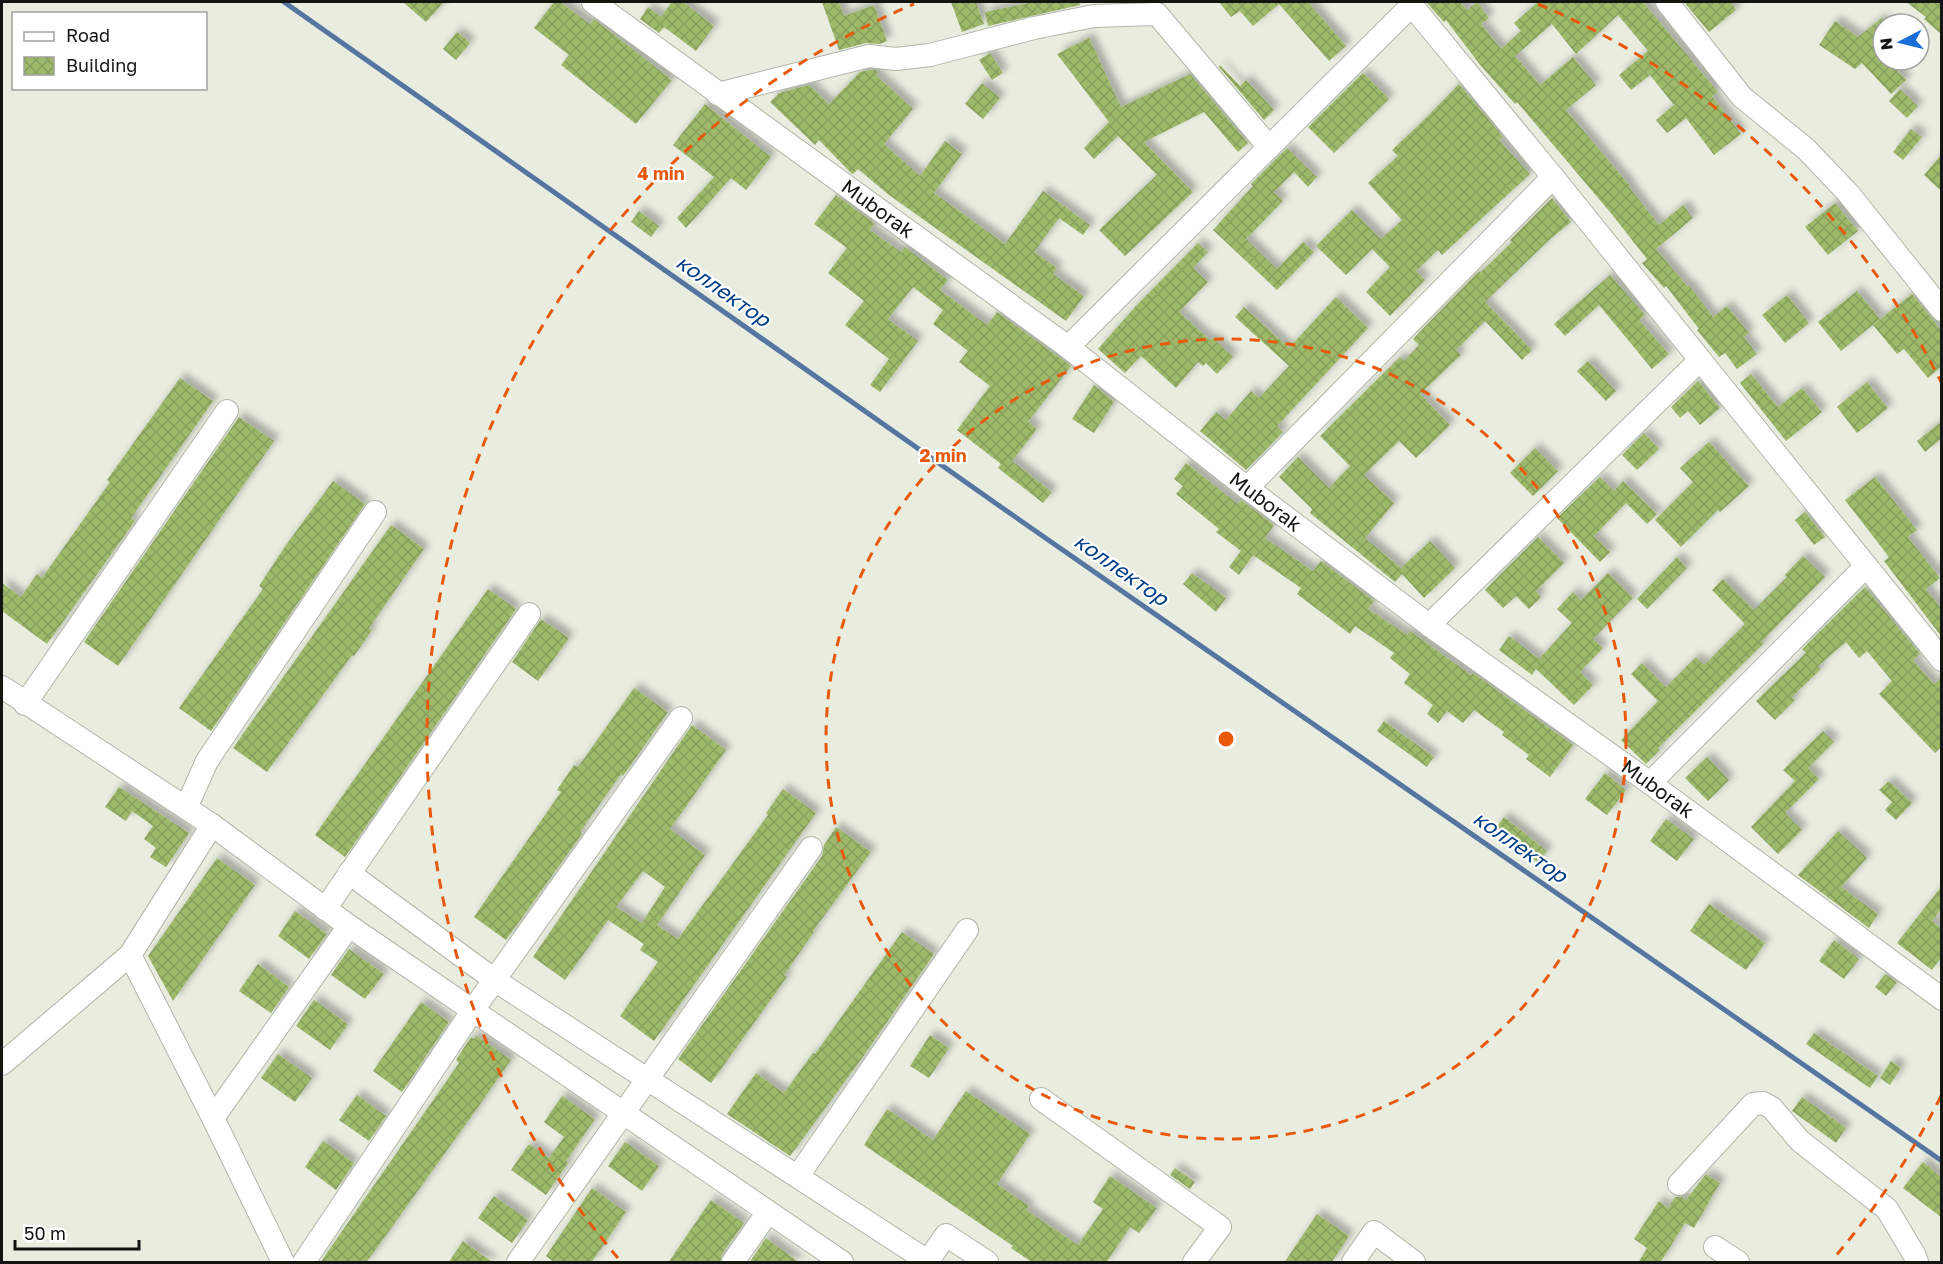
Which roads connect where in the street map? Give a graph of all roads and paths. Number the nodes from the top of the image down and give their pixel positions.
1 (593, 2) edge
2 (1667, 2) edge
3 (1410, 3) edge
4 (718, 94) junction
5 (1269, 147) junction
6 (1553, 177) junction
7 (1941, 310) edge
8 (1068, 347) junction
9 (1700, 360) junction
10 (227, 411) dead end
11 (1247, 488) junction
12 (375, 512) dead end
13 (1866, 566) junction
14 (529, 614) dead end
15 (1429, 625) junction
16 (1941, 660) edge
17 (2, 687) edge
18 (25, 704) junction
19 (681, 718) dead end
20 (1650, 783) junction
21 (186, 808) junction
22 (212, 825) junction
23 (811, 848) dead end
24 (349, 873) junction
25 (325, 909) junction
26 (349, 926) junction
27 (967, 930) dead end
28 (130, 955) junction
29 (496, 981) junction
30 (1941, 999) edge
31 (473, 1010) junction
32 (2, 1064) edge
33 (648, 1079) junction
34 (1041, 1099) dead end
35 (623, 1112) junction
36 (213, 1118) junction
37 (798, 1176) junction
38 (1679, 1184) dead end
39 (768, 1212) junction
40 (1715, 1246) dead end
41 (928, 1262) edge
42 (284, 1263) edge
43 (304, 1263) edge
44 (518, 1263) edge
45 (734, 1263) edge
46 (842, 1263) edge
47 (987, 1263) edge
48 (1194, 1263) edge
49 (1353, 1263) edge
50 (1414, 1263) edge
51 (1738, 1263) edge
52 (1917, 1263) edge

1 - 4 street, Muborak
2 - 7 street
3 - 5 street
3 - 6 street
4 - 5 street
4 - 8 street, Muborak
5 - 8 street
6 - 9 street
6 - 11 street
8 - 11 street, Muborak
9 - 13 street
9 - 15 street
10 - 18 street
11 - 15 street, Muborak
12 - 21 street
13 - 16 street
13 - 20 street
14 - 24 street
15 - 20 street, Muborak
17 - 18 street
18 - 21 street
19 - 29 street
20 - 30 street, Muborak
21 - 22 street
22 - 25 street
22 - 28 street
23 - 33 street
24 - 25 street
24 - 29 street
25 - 26 street
26 - 31 street
26 - 36 street
27 - 37 street
28 - 32 street
28 - 36 street
29 - 31 street
29 - 33 street
31 - 35 street
31 - 43 street
33 - 35 street
33 - 37 street
34 - 48 street
35 - 39 street
35 - 44 street
36 - 42 street
37 - 41 street
38 - 52 street
39 - 45 street
39 - 46 street
40 - 51 street
41 - 47 street
49 - 50 street

